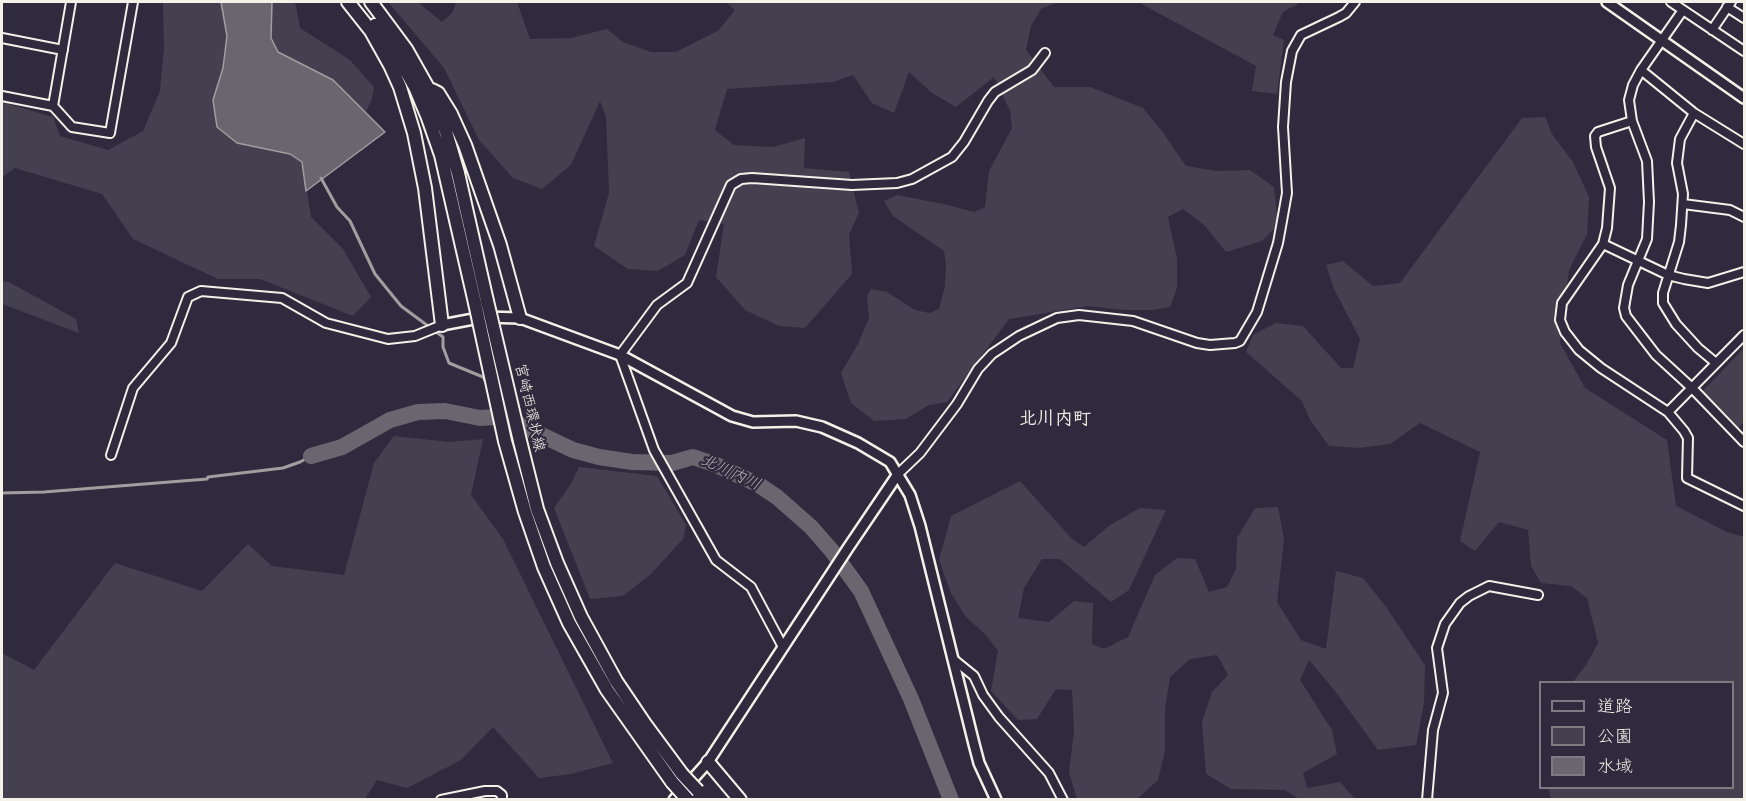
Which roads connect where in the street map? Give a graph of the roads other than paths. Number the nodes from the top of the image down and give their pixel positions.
1 (71, 2) edge
2 (133, 2) edge
3 (348, 2) edge
4 (358, 2) edge
5 (371, 2) edge
6 (1355, 2) edge
7 (1607, 2) edge
8 (1671, 2) edge
9 (1729, 4) edge
10 (1683, 10) junction
11 (1744, 18) edge
12 (1712, 30) junction
13 (2, 38) edge
14 (1662, 41) junction
15 (63, 50) junction
16 (1744, 51) edge
17 (1045, 53) dead end
18 (1641, 70) junction
19 (428, 88) junction
20 (2, 96) edge
21 (1744, 98) edge
22 (53, 106) junction
23 (1694, 112) junction
24 (1632, 121) junction
25 (1744, 144) edge
26 (1683, 204) junction
27 (1744, 218) edge
28 (1603, 244) junction
29 (1638, 260) junction
30 (1744, 272) edge
31 (1668, 275) junction
32 (481, 302) junction
33 (520, 318) junction
34 (442, 325) junction
35 (1744, 335) edge
36 (620, 355) junction
37 (1716, 363) junction
38 (1692, 388) junction
39 (1668, 412) junction
40 (1743, 438) edge
41 (111, 455) dead end
42 (898, 474) junction
43 (1744, 506) edge
44 (1538, 595) dead end
45 (783, 647) junction
46 (953, 659) junction
47 (708, 762) junction
48 (677, 778) junction
49 (697, 797) edge
50 (441, 800) edge
51 (502, 800) edge
52 (674, 800) edge
53 (740, 800) edge
54 (996, 800) edge
55 (1063, 800) edge
56 (1427, 800) edge

1 - 15 street
2 - 22 street
3 - 34 main road
4 - 32 main road, 宮崎西環状線
5 - 19 main road, 宮崎西環状線
6 - 42 street
7 - 14 street
8 - 10 street
9 - 11 street
9 - 12 street
10 - 12 street
10 - 14 street
12 - 16 street
13 - 15 street
14 - 18 street
14 - 21 street
15 - 22 street
17 - 36 street
18 - 23 street
18 - 24 street
19 - 32 main road, 宮崎西環状線
19 - 33 main road
20 - 22 street
23 - 25 street
23 - 26 street
24 - 28 street
24 - 29 street
26 - 27 street
26 - 31 street
28 - 29 street
28 - 39 street
29 - 31 street
29 - 38 street
30 - 31 street
31 - 37 street
32 - 48 main road, 宮崎西環状線, bridge
32 - 48 main road, 宮崎西環状線, bridge
33 - 34 street
33 - 36 street
34 - 41 street
35 - 37 street
36 - 42 street
36 - 45 street
37 - 38 street
38 - 39 street
38 - 40 street
39 - 43 street
42 - 45 street
42 - 46 street
44 - 56 street
45 - 47 street
46 - 54 street
46 - 55 street
47 - 52 street
47 - 53 main road
48 - 49 main road, 宮崎西環状線, bridge
50 - 51 street

